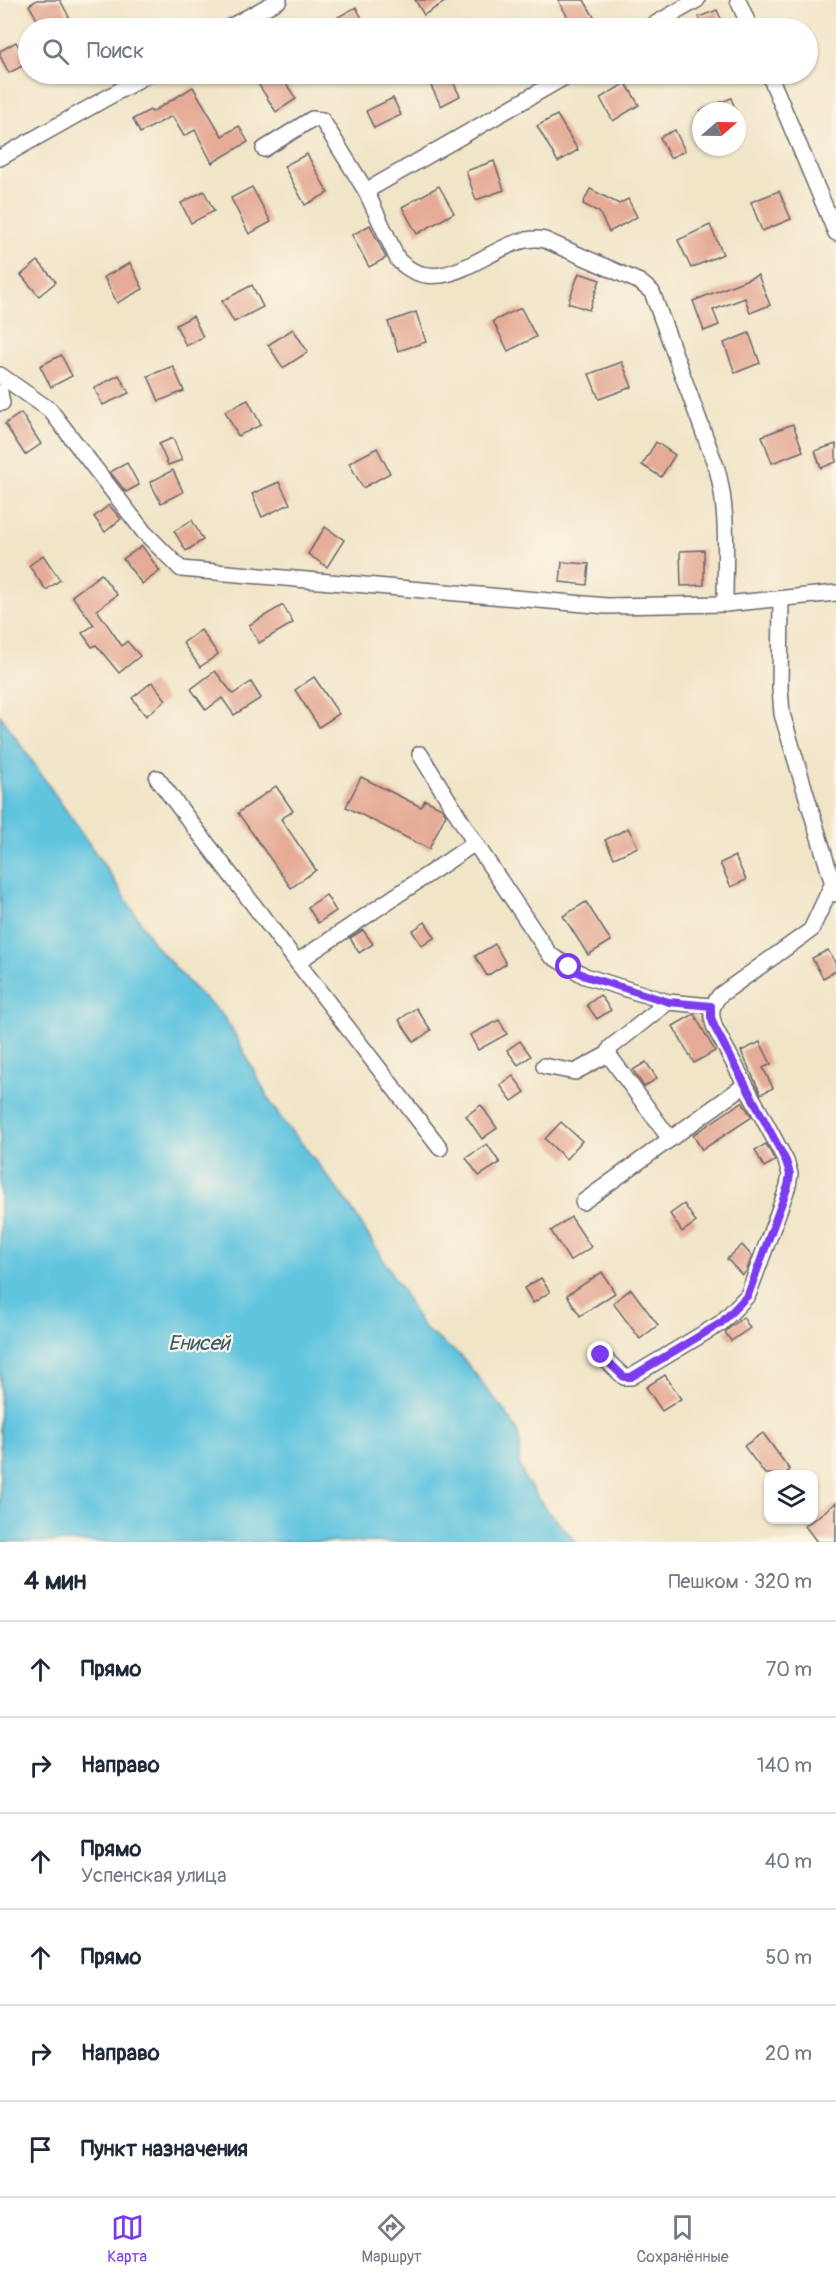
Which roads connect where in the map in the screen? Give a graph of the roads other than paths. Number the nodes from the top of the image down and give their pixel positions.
1 (279, 0) edge
2 (697, 0) edge
3 (738, 0) edge
4 (246, 18) edge
5 (666, 18) edge
6 (746, 18) edge
7 (131, 84) edge
8 (553, 84) edge
9 (774, 84) edge
10 (264, 149) dead end
11 (0, 158) edge
12 (366, 191) junction
13 (831, 207) edge
14 (836, 233) edge
15 (0, 375) edge
16 (836, 593) edge
17 (782, 599) junction
18 (725, 604) junction
19 (420, 754) dead end
20 (157, 778) dead end
21 (475, 843) junction
22 (834, 889) edge
23 (297, 962) junction
24 (669, 1002) junction
25 (711, 1006) junction
26 (608, 1054) junction
27 (544, 1066) dead end
28 (745, 1085) junction
29 (670, 1139) junction
30 (440, 1149) dead end
31 (583, 1202) dead end
32 (601, 1355) dead end

1 - 4 street
2 - 5 street
3 - 6 street
7 - 11 street
8 - 12 street
9 - 13 street
10 - 12 street
12 - 18 street
13 - 14 street
15 - 18 street
16 - 17 street
17 - 18 street
17 - 22 street
19 - 21 street
20 - 23 street
21 - 23 street
21 - 24 street
22 - 25 street
23 - 30 street
24 - 25 street
24 - 26 street
25 - 28 street
26 - 27 street
26 - 29 street
28 - 29 street
28 - 32 street
29 - 31 street

